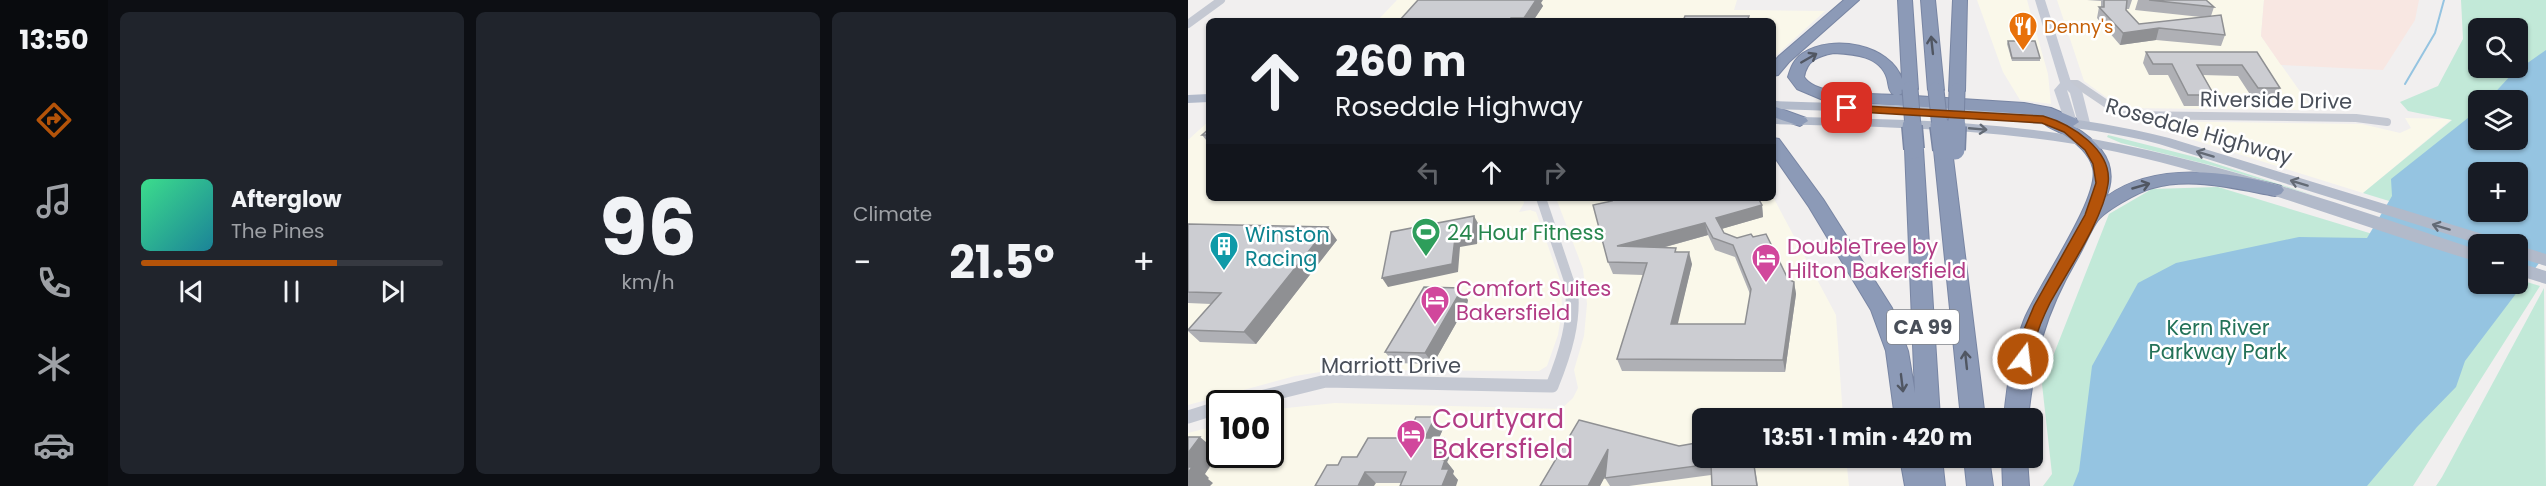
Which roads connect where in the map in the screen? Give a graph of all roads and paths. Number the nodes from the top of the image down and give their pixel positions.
1 (1221, 0) edge
2 (1852, 0) edge
3 (1905, 0) edge
4 (1928, 0) edge
5 (1960, 0) edge
6 (2040, 0) edge
7 (1188, 24) edge
8 (1776, 68) edge
9 (2066, 84) junction
10 (1188, 90) edge
11 (1904, 90) junction
12 (1206, 91) edge
13 (1206, 98) edge
14 (1188, 99) edge
15 (1188, 105) edge
16 (1776, 105) edge
17 (1206, 106) edge
18 (1776, 112) edge
19 (1776, 120) edge
20 (1800, 120) junction
21 (2387, 122) dead end
22 (2043, 128) junction
23 (2077, 129) junction
24 (1776, 147) edge
25 (1948, 155) junction
26 (2275, 190) junction
27 (1542, 201) edge
28 (2336, 202) junction
29 (2092, 215) junction
30 (2468, 237) edge
31 (2468, 252) edge
32 (2528, 254) edge
33 (2546, 260) edge
34 (2528, 272) edge
35 (2546, 278) edge
36 (1284, 391) edge
37 (1905, 408) edge
38 (1928, 408) edge
39 (1971, 408) edge
40 (2017, 408) edge
41 (1206, 411) edge
42 (1188, 417) edge
43 (1915, 468) edge
44 (1931, 468) edge
45 (2015, 468) edge
46 (1918, 486) edge
47 (1932, 486) edge
48 (2016, 486) edge

1 - 7 street
2 - 8 highway
3 - 11 highway
25 -> 4 highway, CA 99, bridge
5 - 25 highway, bridge
6 - 9 main road
9 - 21 street, Riverside Drive
9 - 23 main road
10 - 12 main road
23 -> 11 highway
11 - 38 highway, CA 99
13 - 14 main road
15 - 17 main road
16 - 22 main road
18 - 20 highway
19 - 20 main road
20 -> 22 main road
22 - 23 highway
23 - 26 main road, Rosedale Highway
28 -> 23 main road, Rosedale Highway
23 - 29 highway
24 -> 37 highway
39 -> 25 highway, CA 99
26 - 28 main road, Rosedale Highway
29 -> 26 highway
27 - 36 street, Marriott Drive
30 -> 28 main road, Rosedale Highway
28 - 31 main road, Rosedale Highway
29 - 40 highway
32 - 33 main road
34 - 35 main road
41 - 42 street
43 - 46 highway
44 - 47 highway
45 - 48 highway

